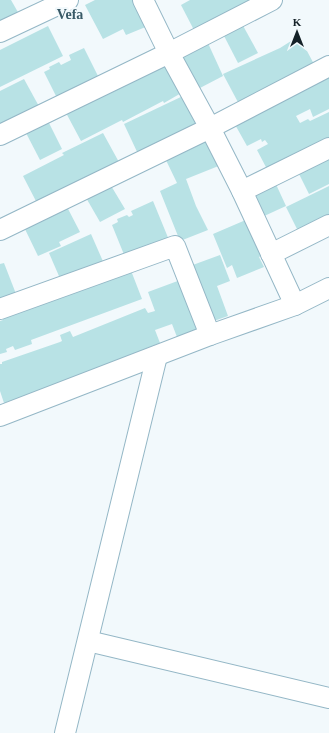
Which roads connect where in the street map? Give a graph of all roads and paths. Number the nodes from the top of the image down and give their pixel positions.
1 (143, 0) edge
2 (272, 0) edge
3 (56, 2) edge
4 (0, 32) edge
5 (169, 53) junction
6 (329, 66) edge
7 (210, 128) junction
8 (0, 135) edge
9 (329, 148) edge
10 (242, 191) junction
11 (329, 225) edge
12 (0, 230) edge
13 (271, 254) junction
14 (329, 288) edge
15 (295, 305) junction
16 (0, 309) edge
17 (210, 335) junction
18 (157, 356) junction
19 (0, 416) edge
20 (88, 641) junction
21 (329, 698) edge
22 (65, 733) edge

1 - 5 street
2 - 5 street
3 - 4 street
5 - 7 street
5 - 8 street
6 - 7 street
7 - 10 street
7 - 12 street
9 - 10 street
10 - 13 street
11 - 13 street
13 - 15 street
14 - 15 street
15 - 17 street
16 - 17 street
17 - 18 street
18 - 19 street
18 - 20 street
20 - 21 street
20 - 22 street

